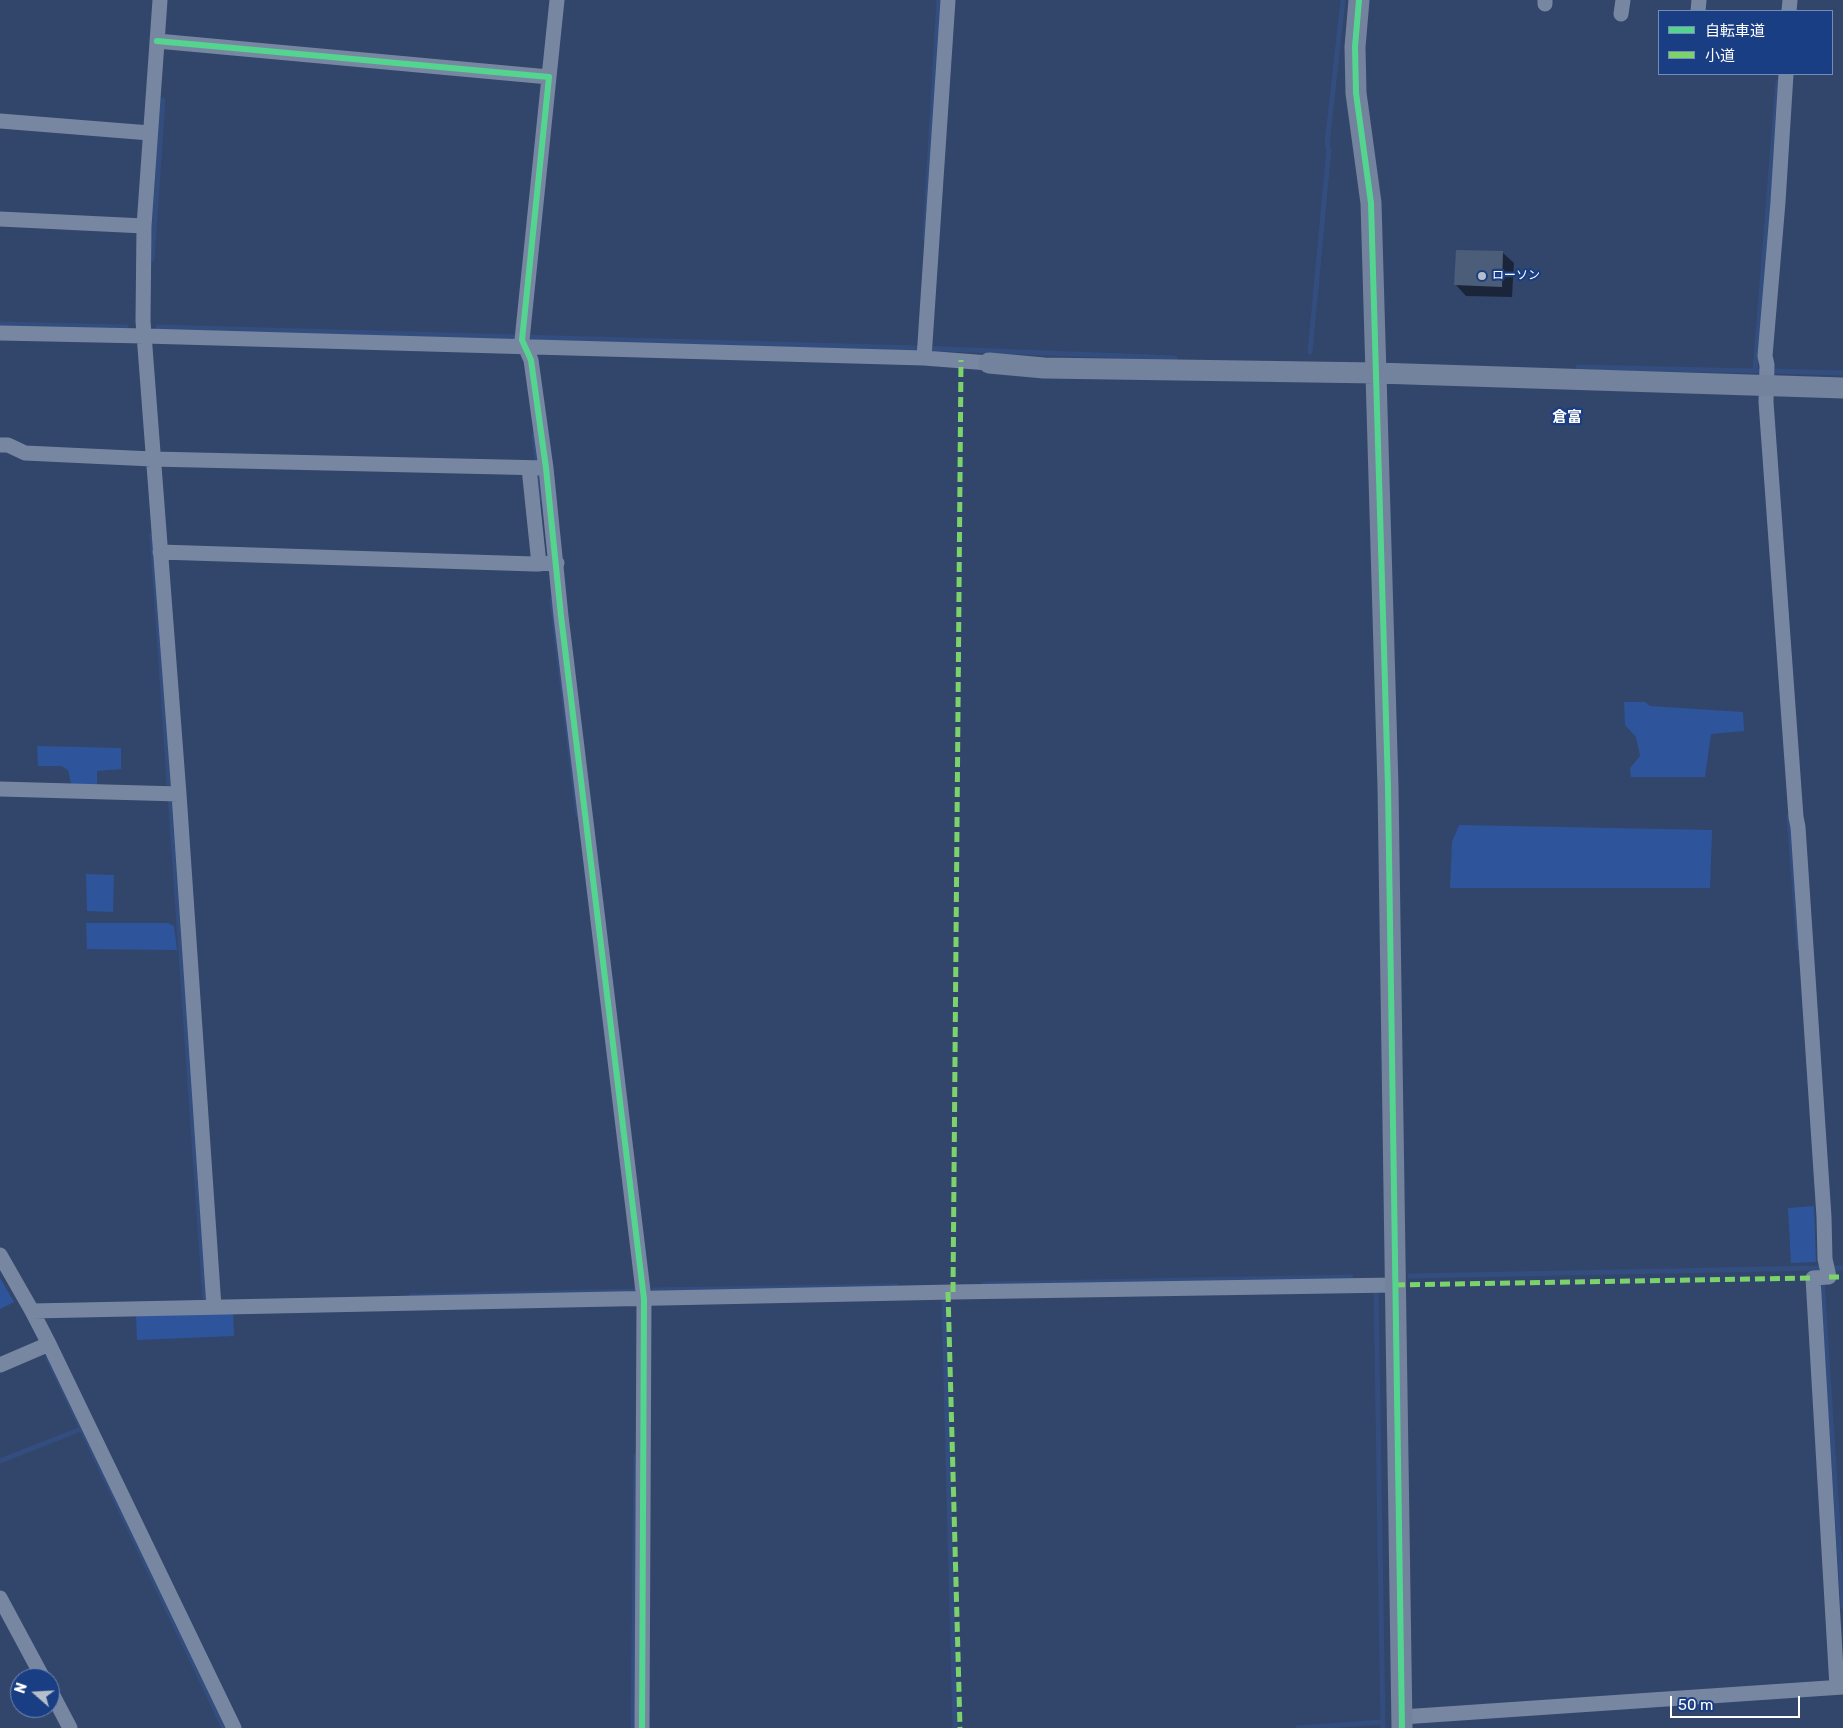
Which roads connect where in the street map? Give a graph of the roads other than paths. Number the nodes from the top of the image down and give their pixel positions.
1 (160, 0) edge
2 (557, 0) edge
3 (948, 0) edge
4 (1359, 0) edge
5 (157, 41) junction
6 (1786, 75) edge
7 (549, 77) junction
8 (0, 120) edge
9 (150, 132) junction
10 (0, 219) edge
11 (144, 226) junction
12 (0, 333) edge
13 (145, 336) junction
14 (523, 340) junction
15 (925, 351) junction
16 (989, 363) joint
17 (1377, 373) junction
18 (1767, 375) junction
19 (1843, 388) edge
20 (0, 445) edge
21 (149, 459) junction
22 (537, 468) junction
23 (160, 552) junction
24 (548, 563) junction
25 (0, 789) edge
26 (173, 794) junction
27 (0, 1256) edge
28 (1395, 1285) junction
29 (644, 1299) junction
30 (214, 1307) junction
31 (32, 1311) junction
32 (49, 1344) junction
33 (0, 1366) edge
34 (0, 1598) edge
35 (38, 1668) edge
36 (1840, 1687) edge
37 (60, 1709) edge
38 (1402, 1722) edge
39 (70, 1728) edge
40 (234, 1728) edge
41 (642, 1728) edge

1 - 5 street
2 - 7 street
3 - 15 street
4 - 17 street
5 - 7 street
5 - 9 street
6 - 18 street
7 - 14 street
8 - 9 street
9 - 11 street
10 - 11 street
11 - 13 street
12 - 13 street
13 - 14 street
13 - 21 street
14 - 15 street
14 - 22 street
15 - 16 street
16 - 17 street
17 - 18 street
17 - 28 street
18 - 19 street
18 - 36 street
20 - 21 street
21 - 22 street
21 - 23 street
22 - 24 street
23 - 24 street
23 - 26 street
24 - 29 street
25 - 26 street
26 - 30 street
27 - 31 street
28 - 29 street
28 - 38 street
29 - 30 street
29 - 41 street
30 - 31 street
31 - 32 street
32 - 33 street
32 - 40 street
34 - 35 street
36 - 38 street
37 - 39 street

